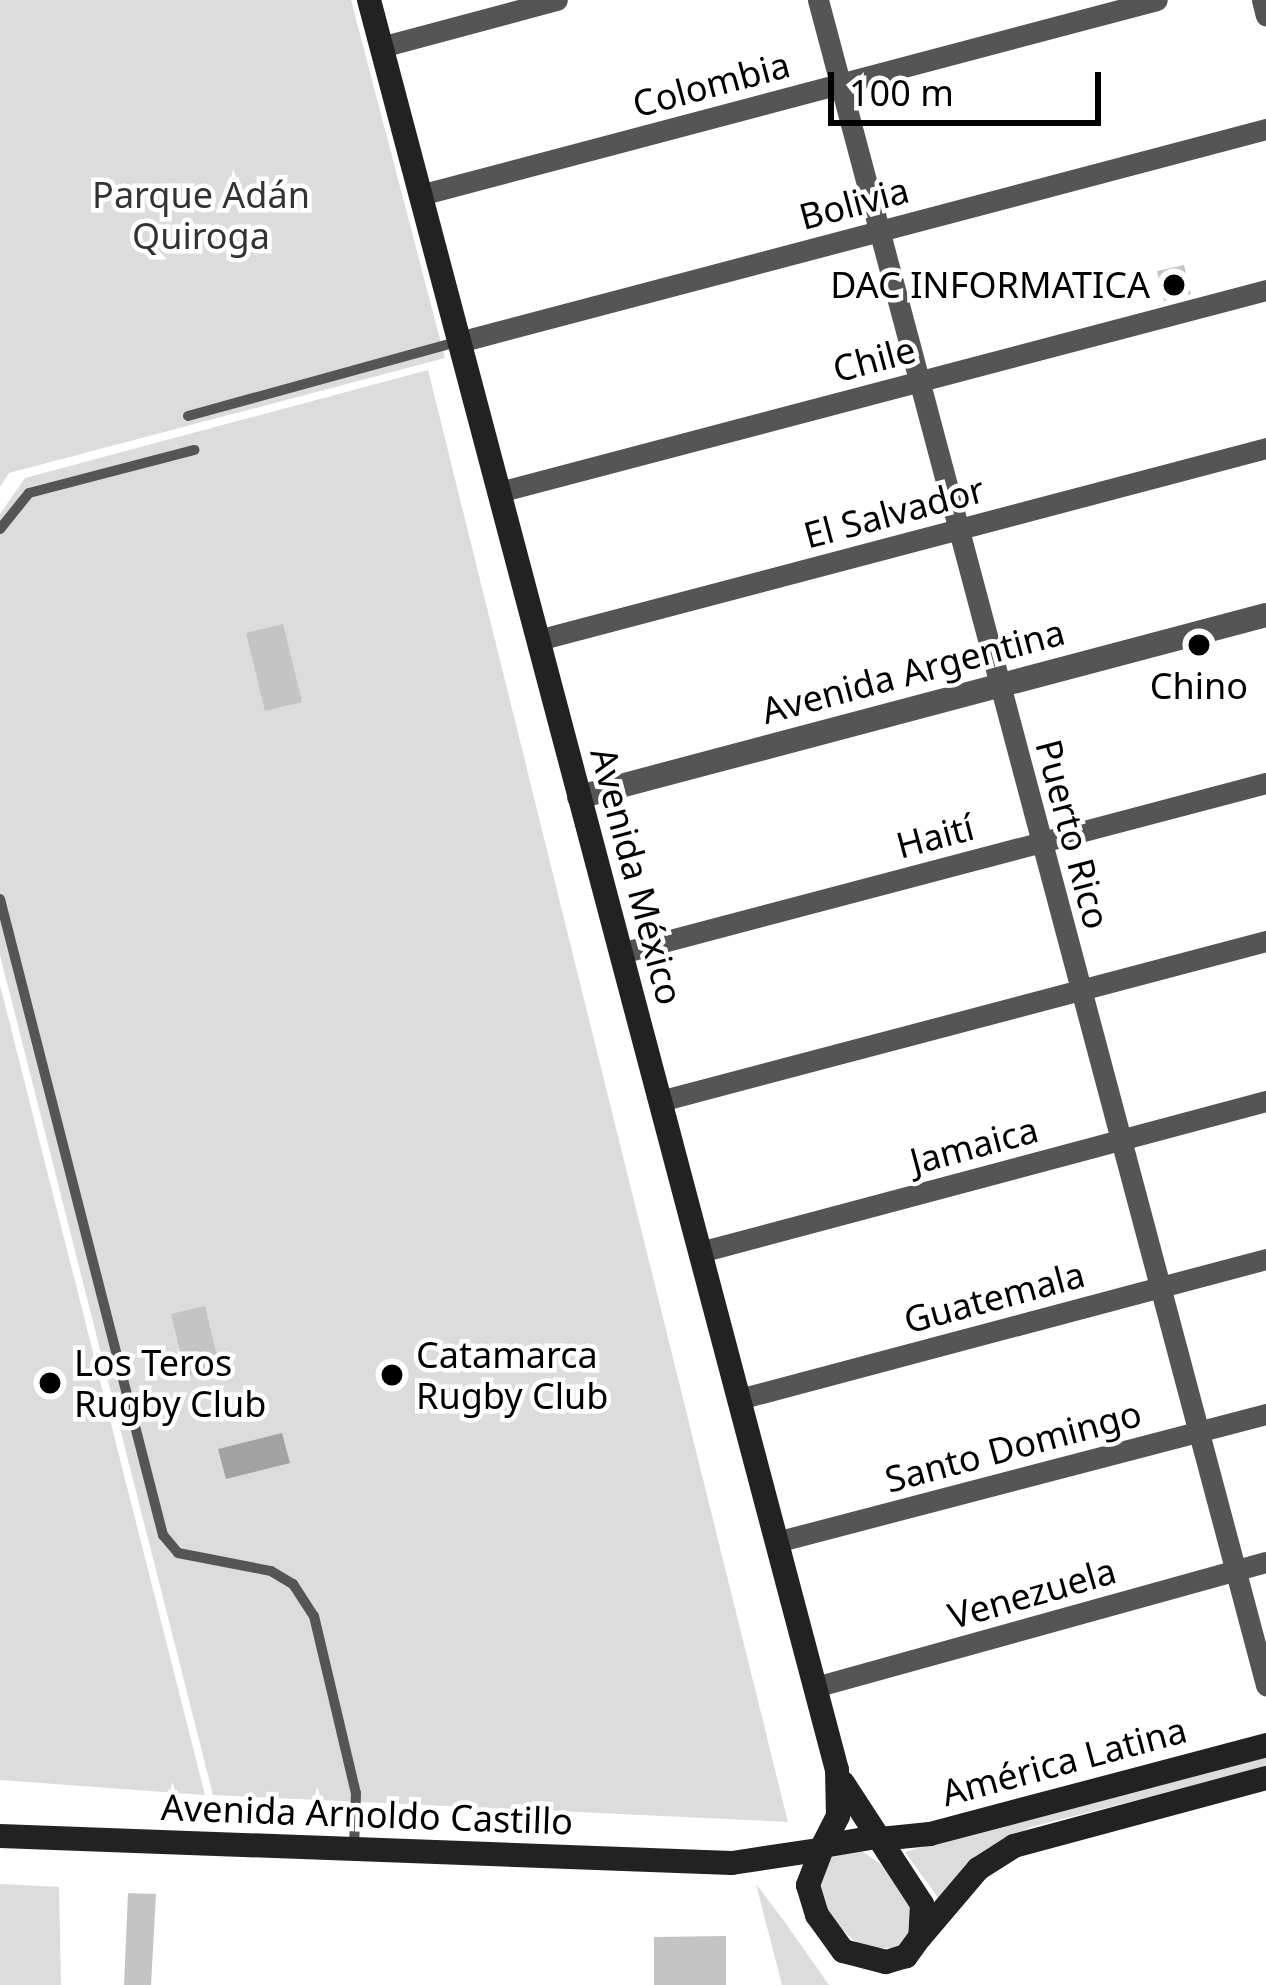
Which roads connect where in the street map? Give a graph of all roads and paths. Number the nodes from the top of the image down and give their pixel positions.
1 (369, 0) edge
2 (557, 0) edge
3 (818, 0) edge
4 (1157, 0) edge
5 (1262, 0) edge
6 (1266, 16) edge
7 (381, 47) junction
8 (840, 84) junction
9 (1266, 129) edge
10 (420, 195) junction
11 (879, 231) junction
12 (1266, 290) edge
13 (459, 342) junction
14 (919, 381) junction
15 (188, 416) dead end
16 (1266, 448) edge
17 (194, 450) dead end
18 (499, 492) junction
19 (0, 529) edge
20 (958, 529) junction
21 (1266, 615) edge
22 (538, 640) junction
23 (1000, 686) junction
24 (1266, 783) edge
25 (579, 796) junction
26 (1041, 842) junction
27 (0, 899) edge
28 (1266, 941) edge
29 (621, 953) junction
30 (1081, 990) junction
31 (1266, 1101) edge
32 (660, 1102) junction
33 (1121, 1140) junction
34 (700, 1252) junction
35 (1266, 1259) edge
36 (1160, 1287) junction
37 (739, 1400) junction
38 (1266, 1414) edge
39 (1198, 1432) junction
40 (776, 1542) junction
41 (1266, 1562) edge
42 (1236, 1570) junction
43 (1266, 1684) edge
44 (815, 1688) junction
45 (1266, 1744) edge
46 (837, 1770) junction
47 (1266, 1778) edge
48 (0, 1836) edge
49 (878, 1838) junction
50 (821, 1848) junction
51 (354, 1851) junction
52 (732, 1863) junction
53 (817, 1915) junction
54 (833, 1941) junction
55 (915, 1945) junction
56 (862, 1985) edge
57 (900, 1985) edge

1 - 7 main road, Avenida México
2 - 7 street
3 - 8 street, Puerto Rico
4 - 8 street, Colombia
5 - 6 street
7 - 10 main road, Avenida México
8 - 10 street, Colombia
8 - 11 street, Puerto Rico
9 - 11 street, Bolivia
10 - 13 main road, Avenida México
11 - 13 street, Bolivia
11 - 14 street, Puerto Rico
12 - 14 street, Chile
13 - 15 lane
13 - 18 main road, Avenida México
14 - 18 street, Chile
14 - 20 street, Puerto Rico
16 - 20 street, El Salvador
17 - 19 lane
18 - 22 main road, Avenida México
20 - 22 street, El Salvador
20 - 23 street, Puerto Rico
21 - 23 street, Avenida Argentina
22 - 25 main road, Avenida México
23 - 25 street, Avenida Argentina
23 - 26 street, Puerto Rico
24 - 26 street, Haití
25 - 29 main road, Avenida México
26 - 29 street, Haití
26 - 30 street, Puerto Rico
27 - 51 lane
28 - 30 street
29 - 32 main road, Avenida México
30 - 32 street
30 - 33 street, Puerto Rico
31 - 33 street, Jamaica
32 - 34 main road, Avenida México
33 - 34 street, Jamaica
33 - 36 street, Puerto Rico
34 - 37 main road, Avenida México
35 - 36 street, Guatemala
36 - 37 street, Guatemala
36 - 39 street, Puerto Rico
37 - 40 main road, Avenida México
38 - 39 street, Santo Domingo
39 - 40 street, Santo Domingo
39 - 42 street, Puerto Rico
40 - 44 main road, Avenida México
41 - 42 street, Venezuela
42 - 43 street, Puerto Rico
42 - 44 street, Venezuela
44 - 46 main road, Avenida México
45 - 49 main road, América Latina
46 - 49 main road, Avenida México
46 - 50 main road, Avenida México
47 - 55 main road, América Latina
48 - 51 main road, Avenida Arnoldo Castillo
49 - 50 main road
49 - 55 main road
50 - 52 main road, Avenida Arnoldo Castillo
50 - 53 main road
51 - 52 main road, Avenida Arnoldo Castillo
52 - 53 main road, Avenida Arnoldo Castillo
53 - 54 main road
54 - 55 main road
54 - 56 main road
55 - 57 main road

